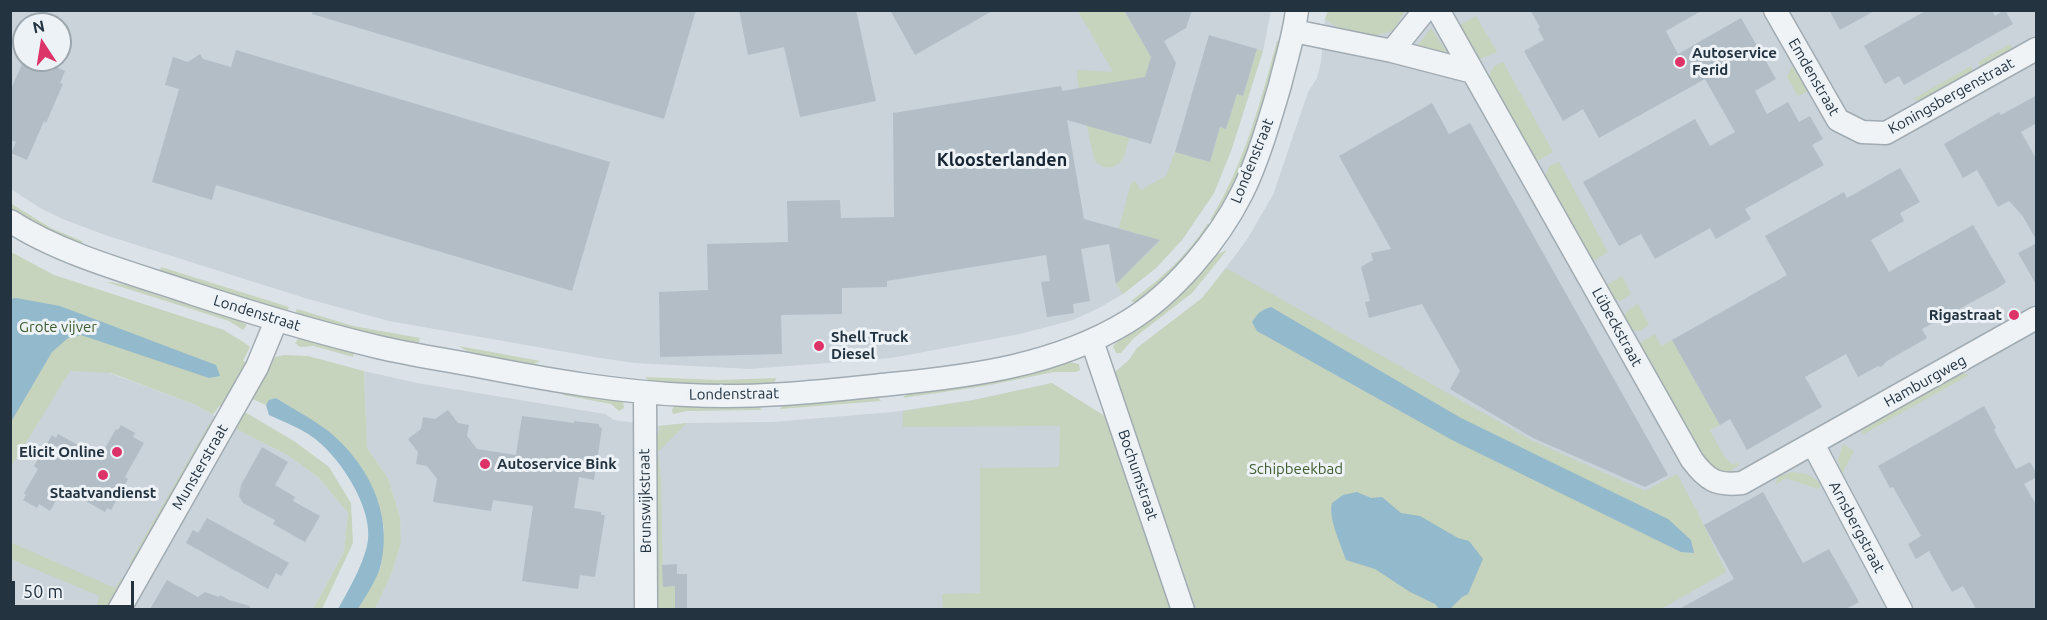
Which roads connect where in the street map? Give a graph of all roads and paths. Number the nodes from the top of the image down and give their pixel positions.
1 (1425, 10) edge
2 (1438, 10) edge
3 (1775, 10) edge
4 (1296, 21) edge
5 (2037, 49) edge
6 (1392, 51) junction
7 (1473, 72) junction
8 (1862, 132) joint
9 (10, 221) edge
10 (2037, 318) edge
11 (276, 321) junction
12 (1092, 341) junction
13 (645, 393) junction
14 (1813, 444) junction
15 (119, 609) edge
16 (646, 609) edge
17 (1183, 609) edge
18 (1901, 609) edge

1 - 6 street
2 - 7 street, Lübeckstraat
3 - 8 street, Emdenstraat
4 - 6 street
4 - 12 street, Londenstraat
5 - 8 street, Koningsbergenstraat
6 - 7 street
7 - 14 street, Lübeckstraat
9 - 11 street, Londenstraat
10 - 14 street, Hamburgweg
11 - 13 street, Londenstraat
11 - 15 street, Munsterstraat
12 - 13 street, Londenstraat
12 - 17 street, Bochumstraat
13 - 16 street, Brunswijkstraat
14 - 18 street, Arnsbergstraat

